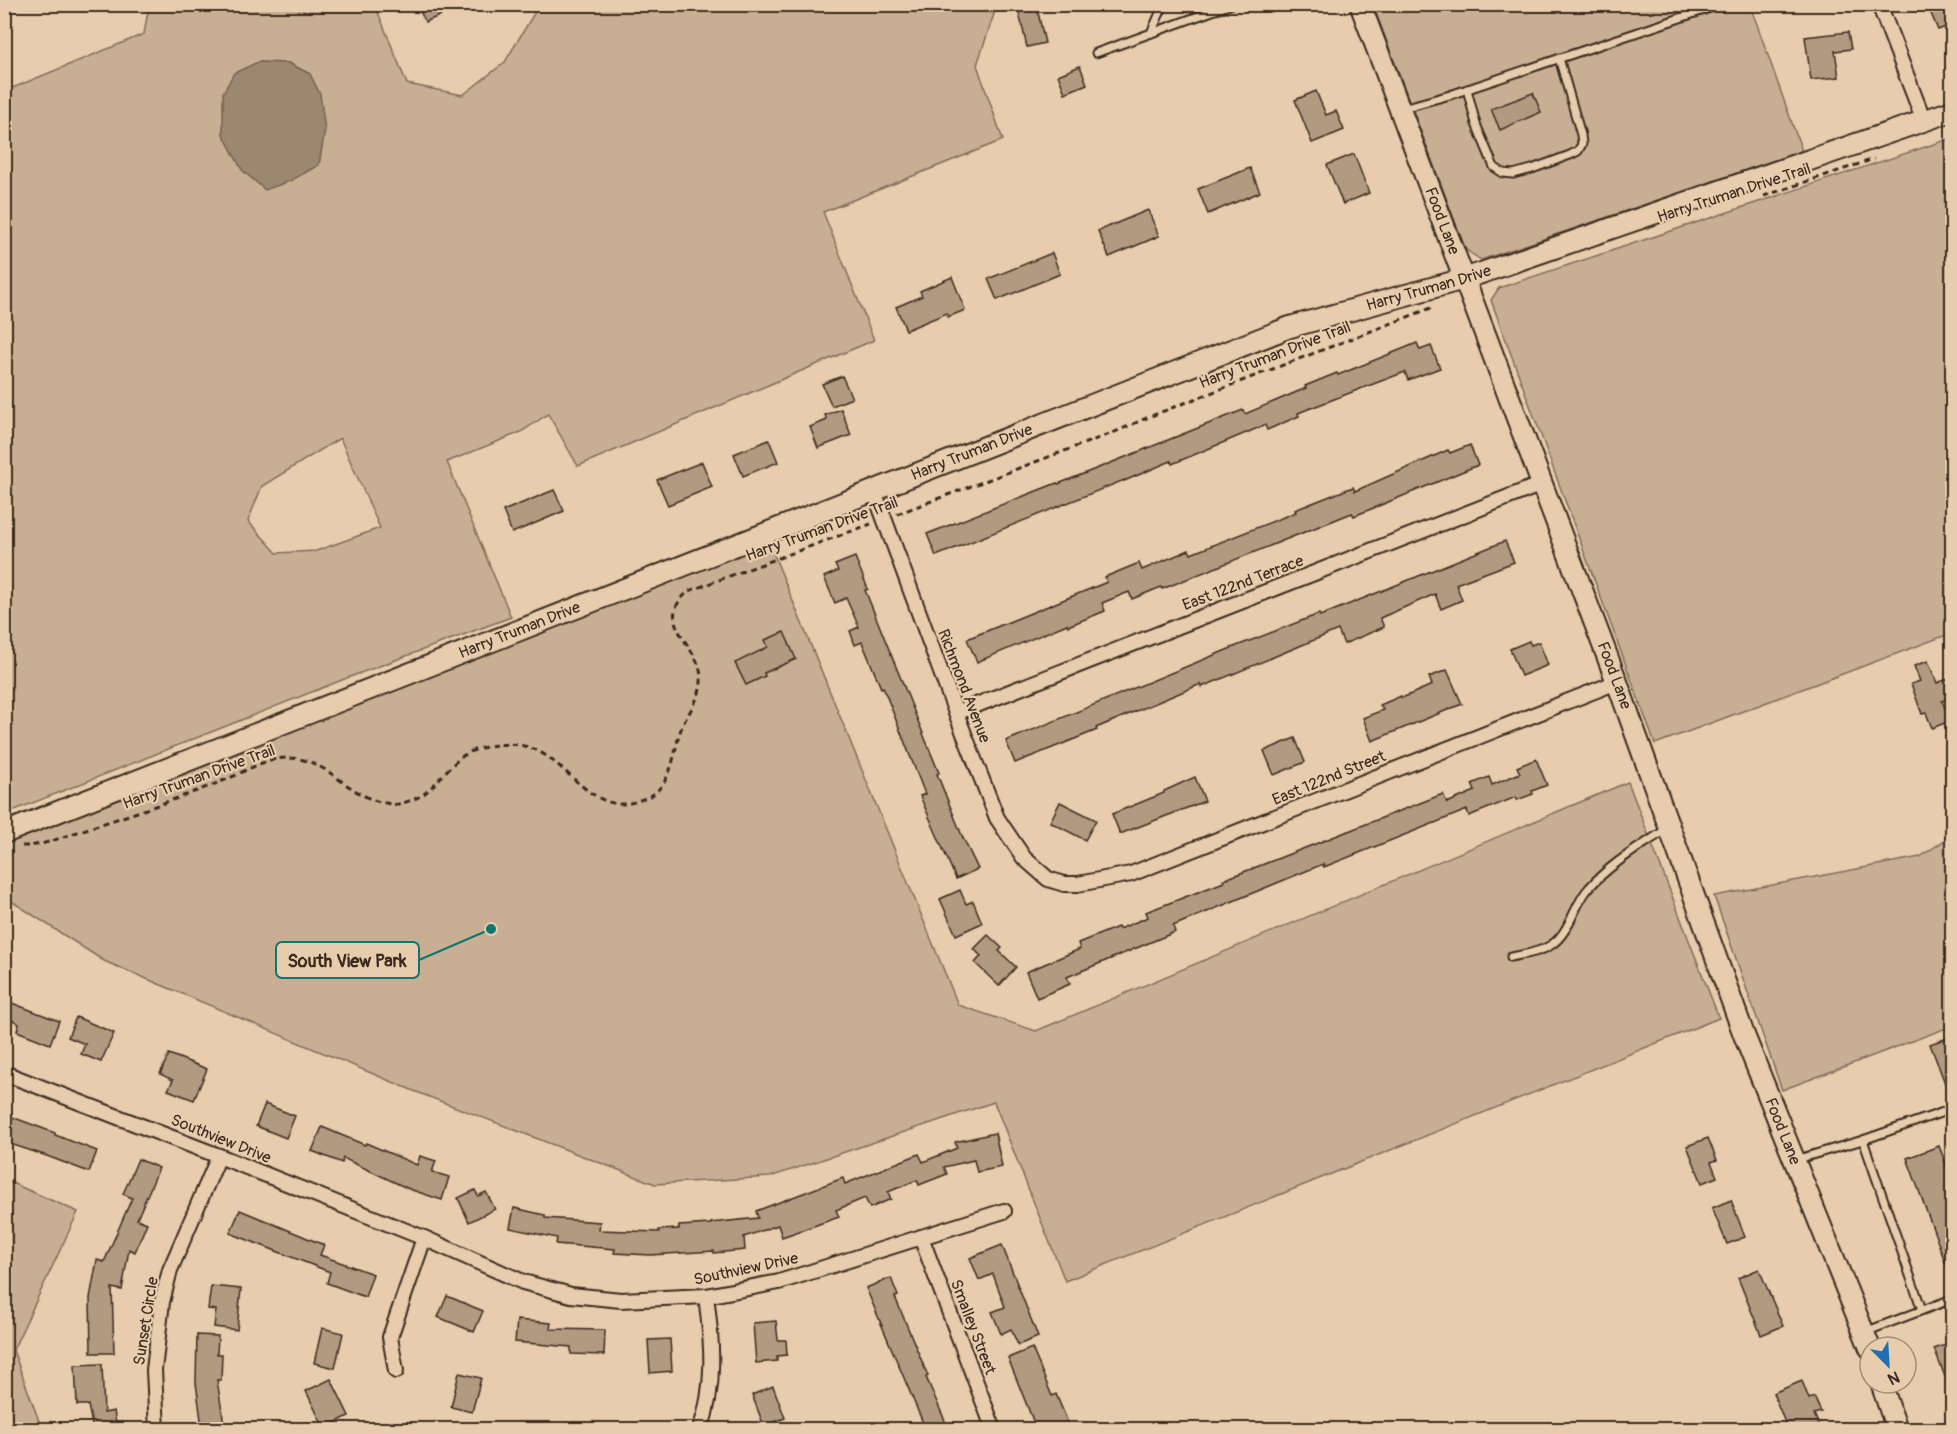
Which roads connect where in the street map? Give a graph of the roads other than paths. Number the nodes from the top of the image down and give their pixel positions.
1 (1164, 4) edge
2 (1232, 4) edge
3 (1360, 4) edge
4 (1722, 4) edge
5 (1879, 4) edge
6 (1151, 33) junction
7 (1096, 53) dead end
8 (1559, 58) junction
9 (1467, 89) junction
10 (1399, 109) junction
11 (1953, 111) edge
12 (1924, 121) junction
13 (1464, 279) junction
14 (1542, 484) junction
15 (874, 491) junction
16 (1617, 682) junction
17 (956, 713) junction
18 (1670, 828) junction
19 (11, 839) edge
20 (1048, 879) joint
21 (1511, 957) dead end
22 (4, 1072) edge
23 (1953, 1109) edge
24 (1863, 1140) junction
25 (219, 1156) junction
26 (1794, 1161) junction
27 (1004, 1211) dead end
28 (921, 1237) junction
29 (424, 1238) junction
30 (706, 1296) junction
31 (1953, 1299) edge
32 (1922, 1310) junction
33 (1865, 1335) edge
34 (1876, 1335) edge
35 (396, 1371) dead end
36 (1885, 1395) edge
37 (157, 1430) edge
38 (700, 1430) edge
39 (994, 1430) edge
40 (1896, 1430) edge

1 - 6 lane
2 - 6 lane
3 - 10 main road, Food Lane
4 - 8 lane
5 - 12 street
6 - 7 lane
8 - 9 lane
8 - 9 lane
9 - 10 lane
10 - 13 main road, Food Lane
11 - 12 main road, Harry Truman Drive
12 - 13 main road, Harry Truman Drive
13 - 14 main road, Food Lane
13 - 15 main road, Harry Truman Drive
14 - 16 main road, Food Lane
14 - 17 street, East 122nd Terrace
15 - 17 street, Richmond Avenue
15 - 19 main road, Harry Truman Drive
16 - 18 main road, Food Lane
16 - 20 street, East 122nd Street
17 - 20 street, Richmond Avenue
18 - 21 lane
18 - 26 main road, Food Lane
22 - 25 street, Southview Drive
23 - 24 lane
24 - 26 lane
24 - 32 lane
25 - 29 street, Southview Drive
25 - 37 street, Sunset Circle
26 - 33 main road, Food Lane
27 - 28 street, Southview Drive
28 - 30 street, Southview Drive
28 - 39 street, Smalley Street
29 - 30 street, Southview Drive
29 - 35 street
30 - 38 street
31 - 32 lane
32 - 34 lane
36 - 40 main road

